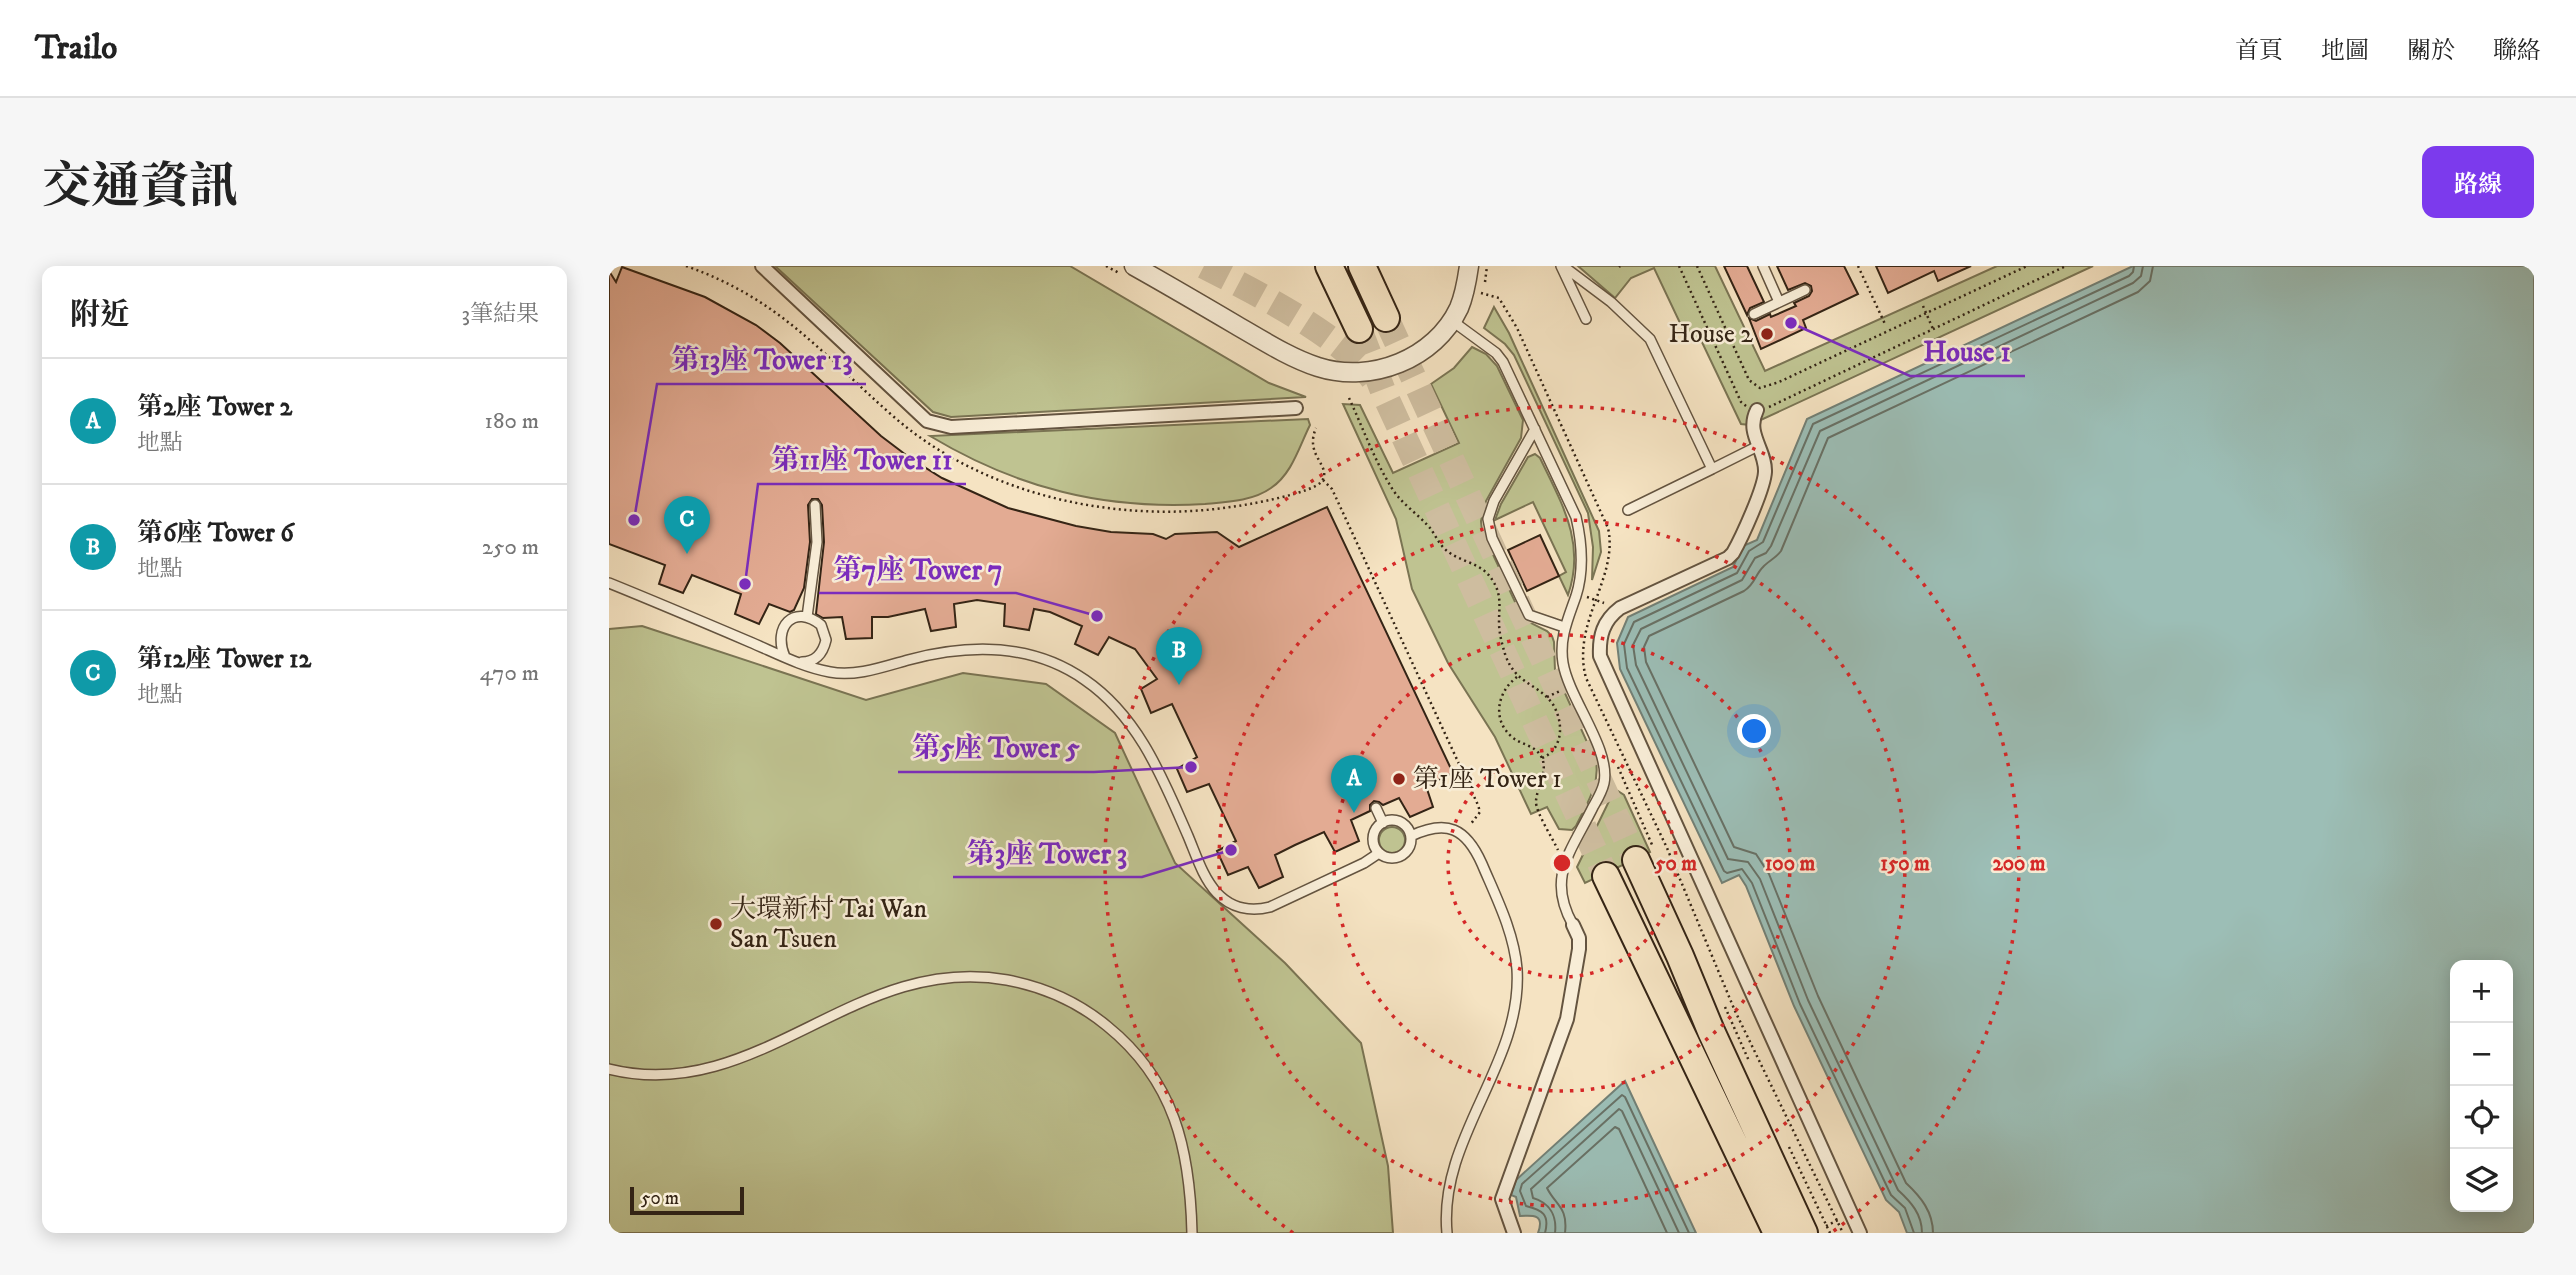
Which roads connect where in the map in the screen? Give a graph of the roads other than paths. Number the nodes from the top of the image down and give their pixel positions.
1 (762, 266) edge
2 (1329, 266) edge
3 (1362, 266) edge
4 (1469, 266) edge
5 (1562, 266) edge
6 (1763, 266) edge
7 (1127, 270) edge
8 (1805, 290) dead end
9 (1779, 302) junction
10 (1754, 314) dead end
11 (1386, 318) tunnel mouth
12 (1586, 319) dead end
13 (1458, 325) junction
14 (1359, 330) tunnel mouth
15 (1296, 408) dead end
16 (1757, 410) road end
17 (1535, 429) junction
18 (1758, 446) junction
19 (1712, 469) junction
20 (815, 505) dead end
21 (1628, 510) dead end
22 (609, 583) edge
23 (807, 617) junction
24 (1565, 627) junction
25 (785, 657) junction
26 (798, 662) junction
27 (1376, 808) dead end
28 (1384, 823) junction
29 (1411, 836) junction
30 (1379, 853) junction
31 (1636, 860) tunnel mouth
32 (1606, 876) tunnel mouth
33 (1573, 925) joint
34 (609, 1069) edge
35 (1192, 1233) edge
36 (1447, 1233) edge
37 (1514, 1233) edge
38 (1777, 1233) edge
39 (1804, 1233) edge
40 (1860, 1233) edge

1 - 15 street
2 - 14 main road
3 - 11 main road
4 - 13 street
5 - 12 lane
5 - 19 lane
6 - 9 lane
7 - 13 street
8 - 9 lane
9 - 10 lane
13 - 17 lane
16 - 18 street
17 - 24 lane
17 - 24 lane
18 - 19 lane
18 - 40 street
19 - 21 lane
20 - 23 lane
22 - 25 lane
23 - 25 lane
23 - 26 lane
24 - 33 lane
25 - 26 lane
26 - 30 lane
27 - 28 lane
28 - 29 lane
28 - 30 lane
29 - 30 lane
29 - 36 lane
31 - 39 main road
32 - 38 main road
33 - 37 street
34 - 35 lane

